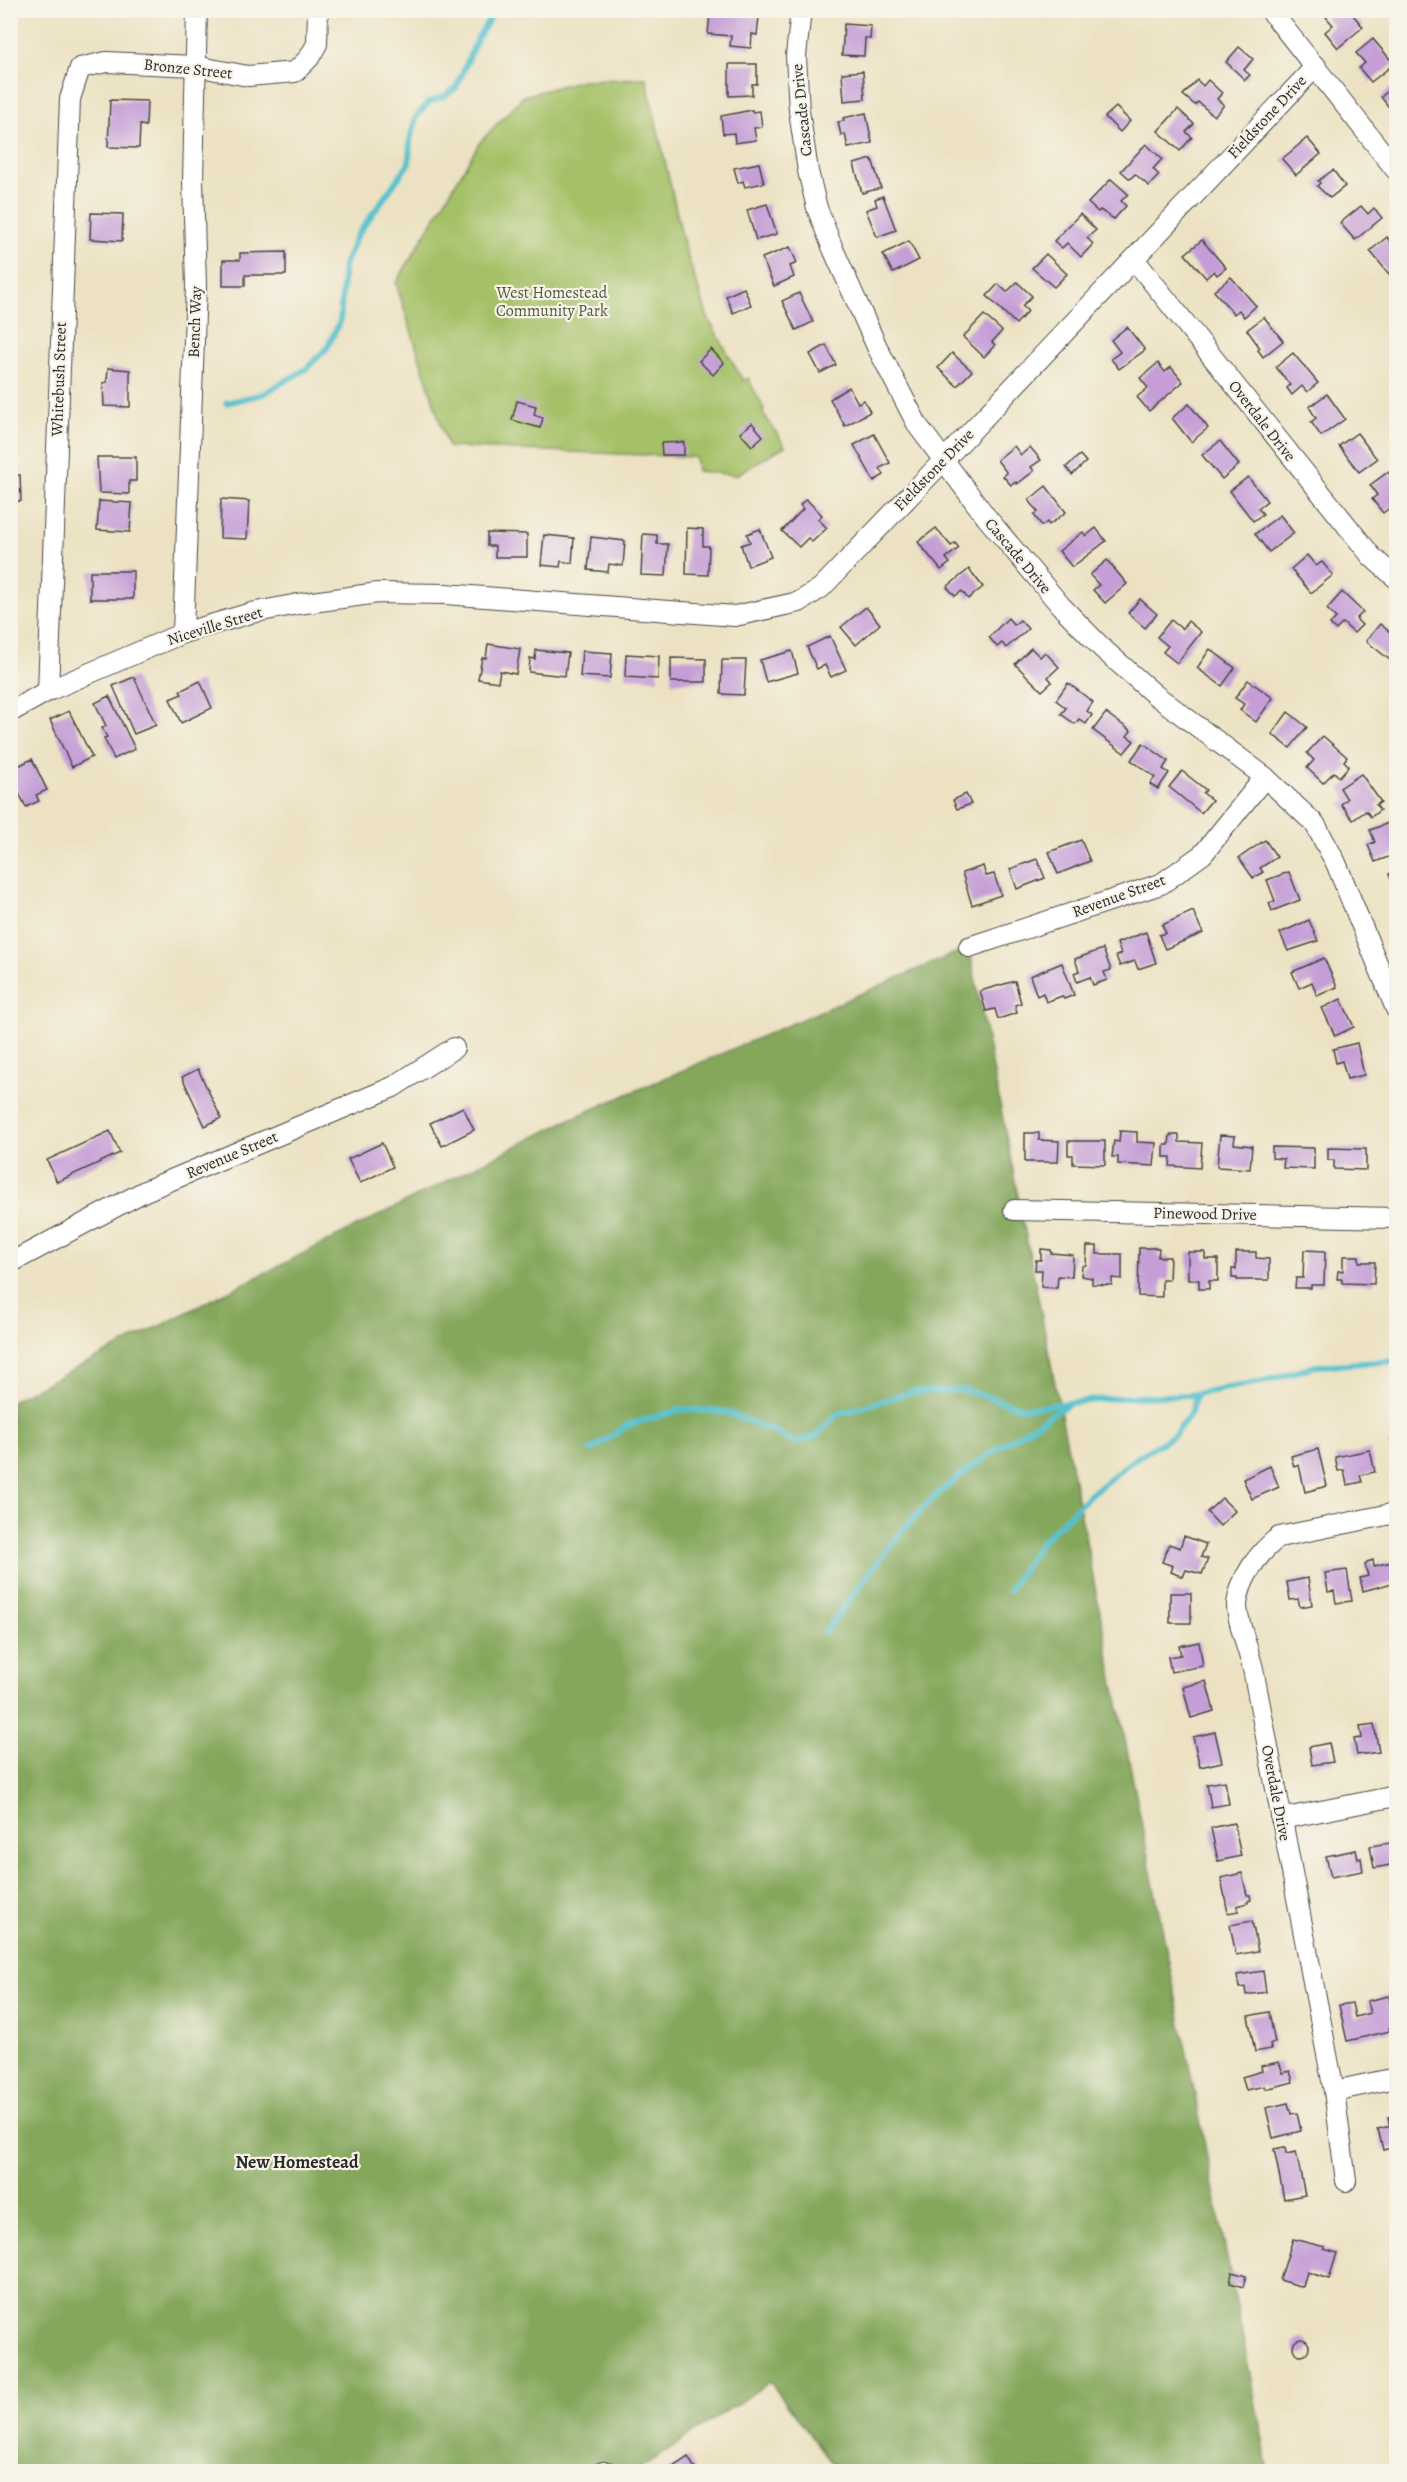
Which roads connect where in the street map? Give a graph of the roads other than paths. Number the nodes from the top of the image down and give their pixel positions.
1 (197, 10) edge
2 (318, 10) edge
3 (801, 10) edge
4 (1270, 10) edge
5 (195, 66) junction
6 (1316, 66) junction
7 (80, 68) joint
8 (1396, 171) edge
9 (1134, 259) junction
10 (944, 460) junction
11 (1396, 578) edge
12 (434, 594) joint
13 (183, 633) junction
14 (48, 691) junction
15 (10, 712) edge
16 (1265, 777) junction
17 (969, 947) dead end
18 (1396, 1009) edge
19 (454, 1048) dead end
20 (1014, 1210) dead end
21 (1396, 1218) edge
22 (10, 1263) edge
23 (1396, 1513) edge
24 (1396, 1796) edge
25 (1281, 1819) junction
26 (1396, 2078) edge
27 (1334, 2091) junction
28 (1346, 2181) dead end

1 - 5 street, Bench Way
2 - 5 street, Bronze Street
3 - 10 street, Cascade Drive
4 - 6 street
5 - 7 street, Bronze Street
5 - 13 street, Bench Way
6 - 8 street
6 - 9 street, Fieldstone Drive
7 - 14 street, Whitebush Street
9 - 10 street, Fieldstone Drive
9 - 11 street, Overdale Drive
10 - 12 street, Fieldstone Drive
10 - 16 street, Cascade Drive
12 - 13 street, Niceville Street
13 - 14 street, Niceville Street
14 - 15 street, Niceville Street
16 - 17 street, Revenue Street
16 - 18 street, Cascade Drive
19 - 22 street, Revenue Street
20 - 21 street, Pinewood Drive
23 - 25 street, Overdale Drive
24 - 25 street
25 - 27 street, Overdale Drive
26 - 27 street
27 - 28 street, Overdale Drive

